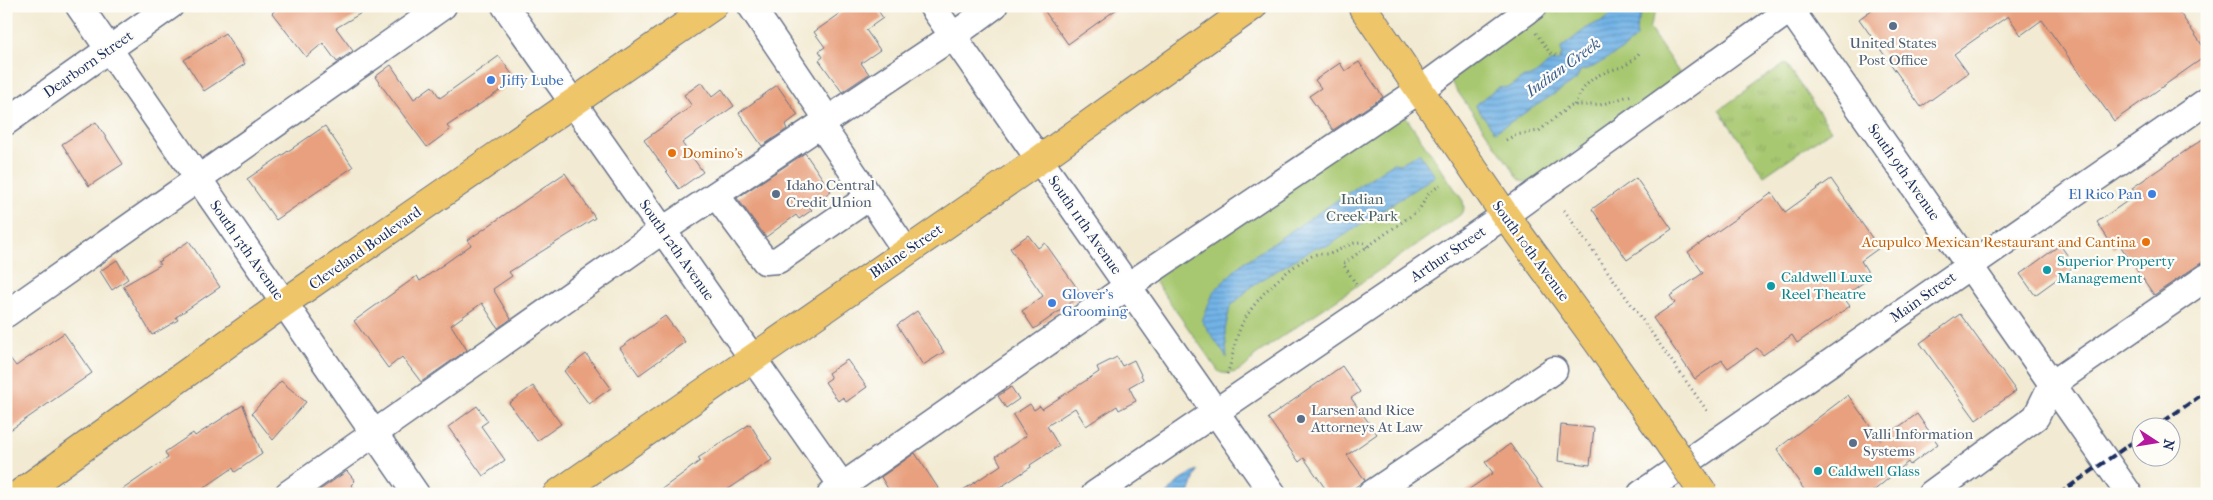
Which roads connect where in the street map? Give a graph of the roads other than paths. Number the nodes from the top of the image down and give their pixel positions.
1 (79, 6) edge
2 (170, 6) edge
3 (443, 6) edge
4 (506, 6) edge
5 (713, 6) edge
6 (751, 6) edge
7 (932, 6) edge
8 (994, 6) edge
9 (1253, 6) edge
10 (1362, 6) edge
11 (1534, 6) edge
12 (1791, 7) edge
13 (953, 36) junction
14 (109, 50) junction
15 (1421, 89) junction
16 (2207, 101) edge
17 (574, 104) junction
18 (6, 122) edge
19 (824, 122) junction
20 (1039, 160) junction
21 (198, 178) junction
22 (716, 195) junction
23 (870, 197) junction
24 (1504, 215) junction
25 (663, 230) junction
26 (906, 251) junction
27 (1968, 265) junction
28 (2207, 277) edge
29 (1128, 286) junction
30 (284, 303) junction
31 (6, 314) edge
32 (753, 356) junction
33 (1554, 370) dead end
34 (2052, 384) junction
35 (1216, 410) junction
36 (374, 432) junction
37 (840, 491) edge
38 (19, 494) edge
39 (288, 494) edge
40 (416, 494) edge
41 (557, 494) edge
42 (1095, 494) edge
43 (1273, 494) edge
44 (1371, 494) edge
45 (1641, 494) edge
46 (1704, 494) edge
47 (1931, 494) edge
48 (2129, 494) edge

1 - 14 street, South 13th Avenue
2 - 14 street, Dearborn Street
3 - 21 street
4 - 17 street, South 12th Avenue
5 - 17 main road, Cleveland Boulevard
6 - 19 street
7 - 13 street, South 11th Avenue
8 - 13 street
9 - 20 main road, Blaine Street
10 - 15 main road, South 10th Avenue
11 - 15 street
12 - 24 street, Arthur Street
12 - 27 street, South 9th Avenue
13 - 19 street
13 - 20 street, South 11th Avenue
14 - 18 street, Dearborn Street
14 - 21 street, South 13th Avenue
15 - 24 main road, South 10th Avenue
15 - 29 street
16 - 27 street, Main Street
17 - 25 street, South 12th Avenue
17 - 30 main road, Cleveland Boulevard
19 - 22 street
19 - 23 street
20 - 26 main road, Blaine Street
20 - 29 street, South 11th Avenue
21 - 30 street, South 13th Avenue
21 - 31 street
22 - 23 street
22 - 25 street
23 - 26 street
24 - 35 street, Arthur Street
24 - 46 main road, South 10th Avenue, bridge
25 - 32 street, South 12th Avenue
25 - 36 street
26 - 32 main road, Blaine Street
27 - 34 street, South 9th Avenue
27 - 45 street, Main Street
28 - 34 street
29 - 35 street, South 11th Avenue
29 - 37 street
30 - 36 street, South 13th Avenue
30 - 38 main road, Cleveland Boulevard
32 - 37 street, South 12th Avenue
32 - 41 main road, Blaine Street
33 - 44 street
34 - 47 street
34 - 48 street, South 9th Avenue
35 - 42 street, Arthur Street
35 - 43 street, South 11th Avenue
36 - 39 street
36 - 40 street, South 13th Avenue

